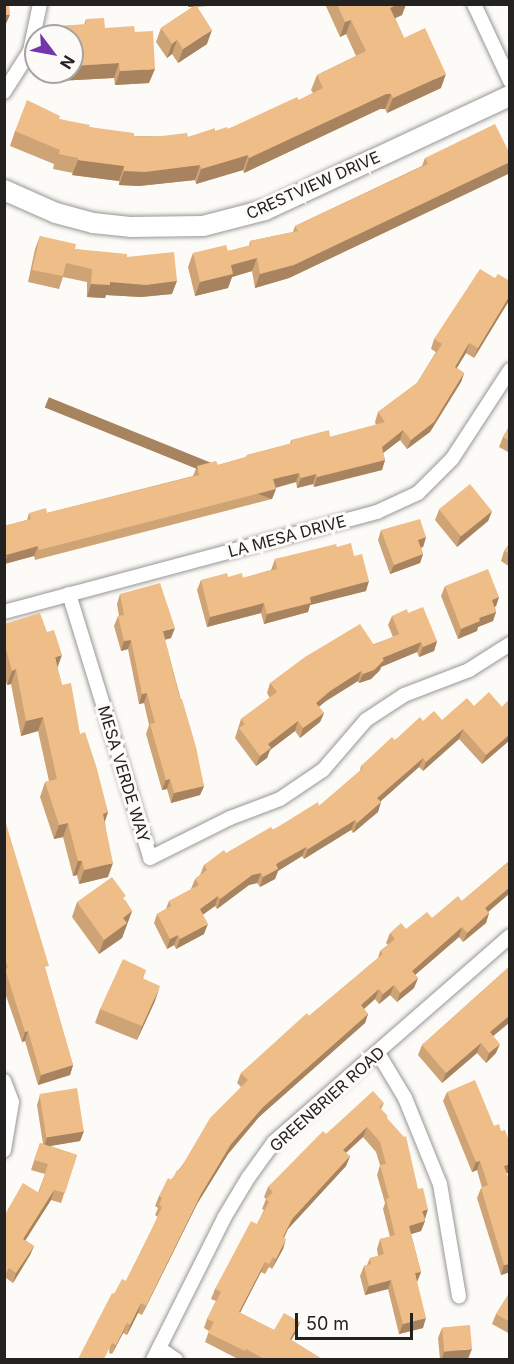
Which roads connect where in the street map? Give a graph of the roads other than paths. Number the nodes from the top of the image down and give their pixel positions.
1 (40, 4) edge
2 (474, 4) edge
3 (510, 81) edge
4 (4, 92) edge
5 (510, 96) edge
6 (4, 190) edge
7 (508, 375) edge
8 (69, 594) junction
9 (4, 612) edge
10 (510, 644) edge
11 (510, 936) edge
12 (378, 1053) junction
13 (4, 1081) edge
14 (4, 1150) edge
15 (459, 1296) dead end
16 (156, 1354) edge
17 (176, 1359) edge

1 - 4 street
2 - 3 street
5 - 6 main road, CRESTVIEW DRIVE
7 - 8 street, LA MESA DRIVE
8 - 9 street, LA MESA DRIVE
8 - 10 street, MESA VERDE WAY
11 - 12 street, GREENBRIER ROAD
12 - 15 street
12 - 16 street, GREENBRIER ROAD
13 - 14 street
16 - 17 street

